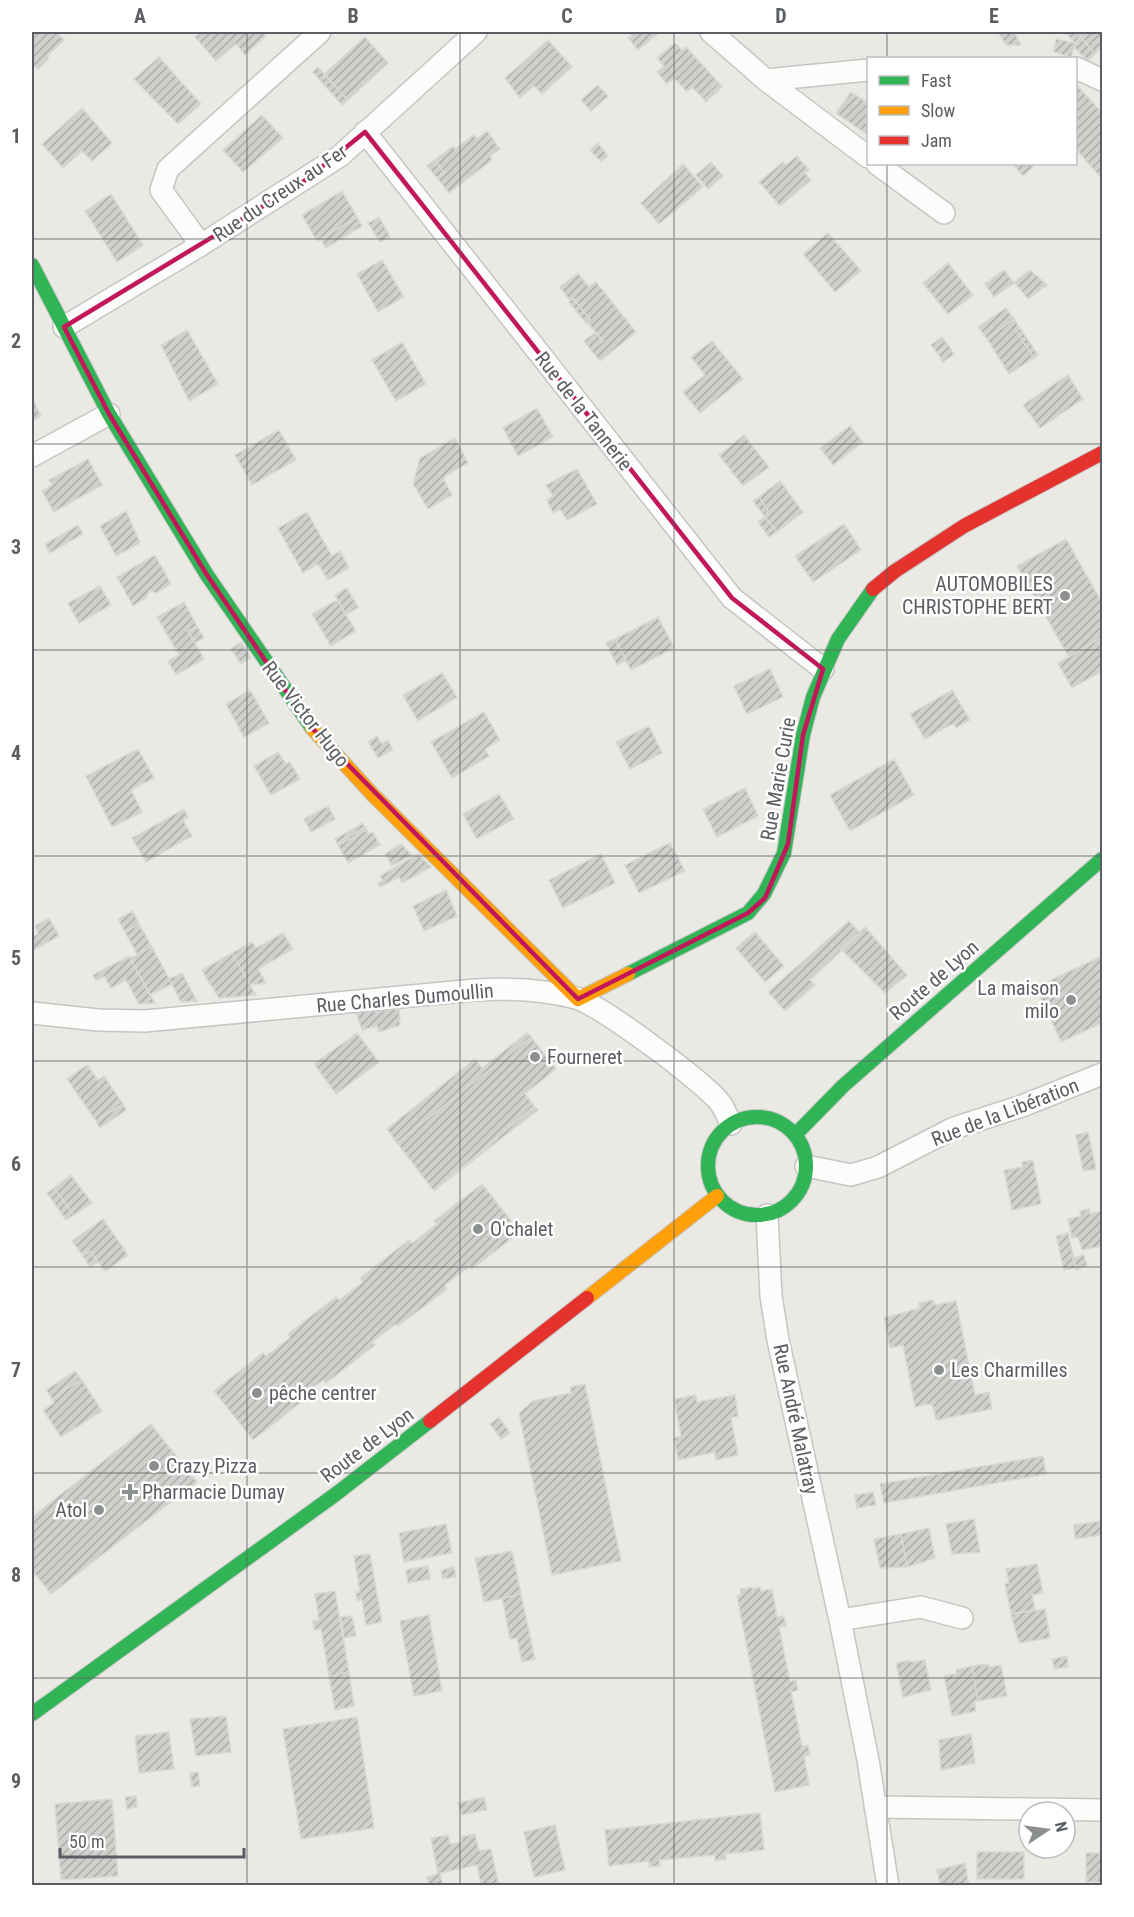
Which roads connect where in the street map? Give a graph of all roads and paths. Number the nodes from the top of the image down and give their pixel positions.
1 (320, 32) edge
2 (476, 32) edge
3 (711, 32) edge
4 (1077, 68) edge
5 (867, 70) edge
6 (766, 80) junction
7 (1102, 80) edge
8 (365, 132) junction
9 (867, 156) edge
10 (878, 165) edge
11 (944, 213) dead end
12 (201, 245) junction
13 (32, 265) edge
14 (64, 327) junction
15 (109, 414) junction
16 (1102, 453) edge
17 (32, 456) edge
18 (823, 669) junction
19 (1102, 859) edge
20 (578, 999) junction
21 (32, 1013) edge
22 (1102, 1074) edge
23 (731, 1124) junction
24 (795, 1135) junction
25 (806, 1166) junction
26 (717, 1196) junction
27 (766, 1215) junction
28 (962, 1618) dead end
29 (840, 1620) junction
30 (32, 1714) edge
31 (875, 1807) junction
32 (1102, 1810) edge
33 (888, 1886) edge

1 - 12 street
2 - 8 street, Rue du Creux au Fer
3 - 6 street
4 - 7 street
5 - 6 street
6 - 9 street
8 - 12 street, Rue du Creux au Fer
8 - 18 street, Rue de la Tannerie
10 - 11 street
12 - 14 street, Rue du Creux au Fer
13 - 14 street, Rue Victor Hugo
14 - 15 street, Rue Victor Hugo
15 - 17 street
15 - 20 street, Rue Victor Hugo
16 - 18 street, Rue Marie Curie
18 - 20 street, Rue Marie Curie
19 - 24 street, Route de Lyon
20 - 21 street, Rue Charles Dumoullin
20 - 23 street, Rue Charles Dumoullin
22 - 25 street, Rue de la Libération
23 - 24 street
23 - 26 street
24 - 25 street
25 - 27 street
26 - 27 street
26 - 30 street, Route de Lyon
27 - 29 street, Rue André Malatray
28 - 29 street
29 - 31 street, Rue André Malatray
31 - 32 street
31 - 33 street, Rue André Malatray

